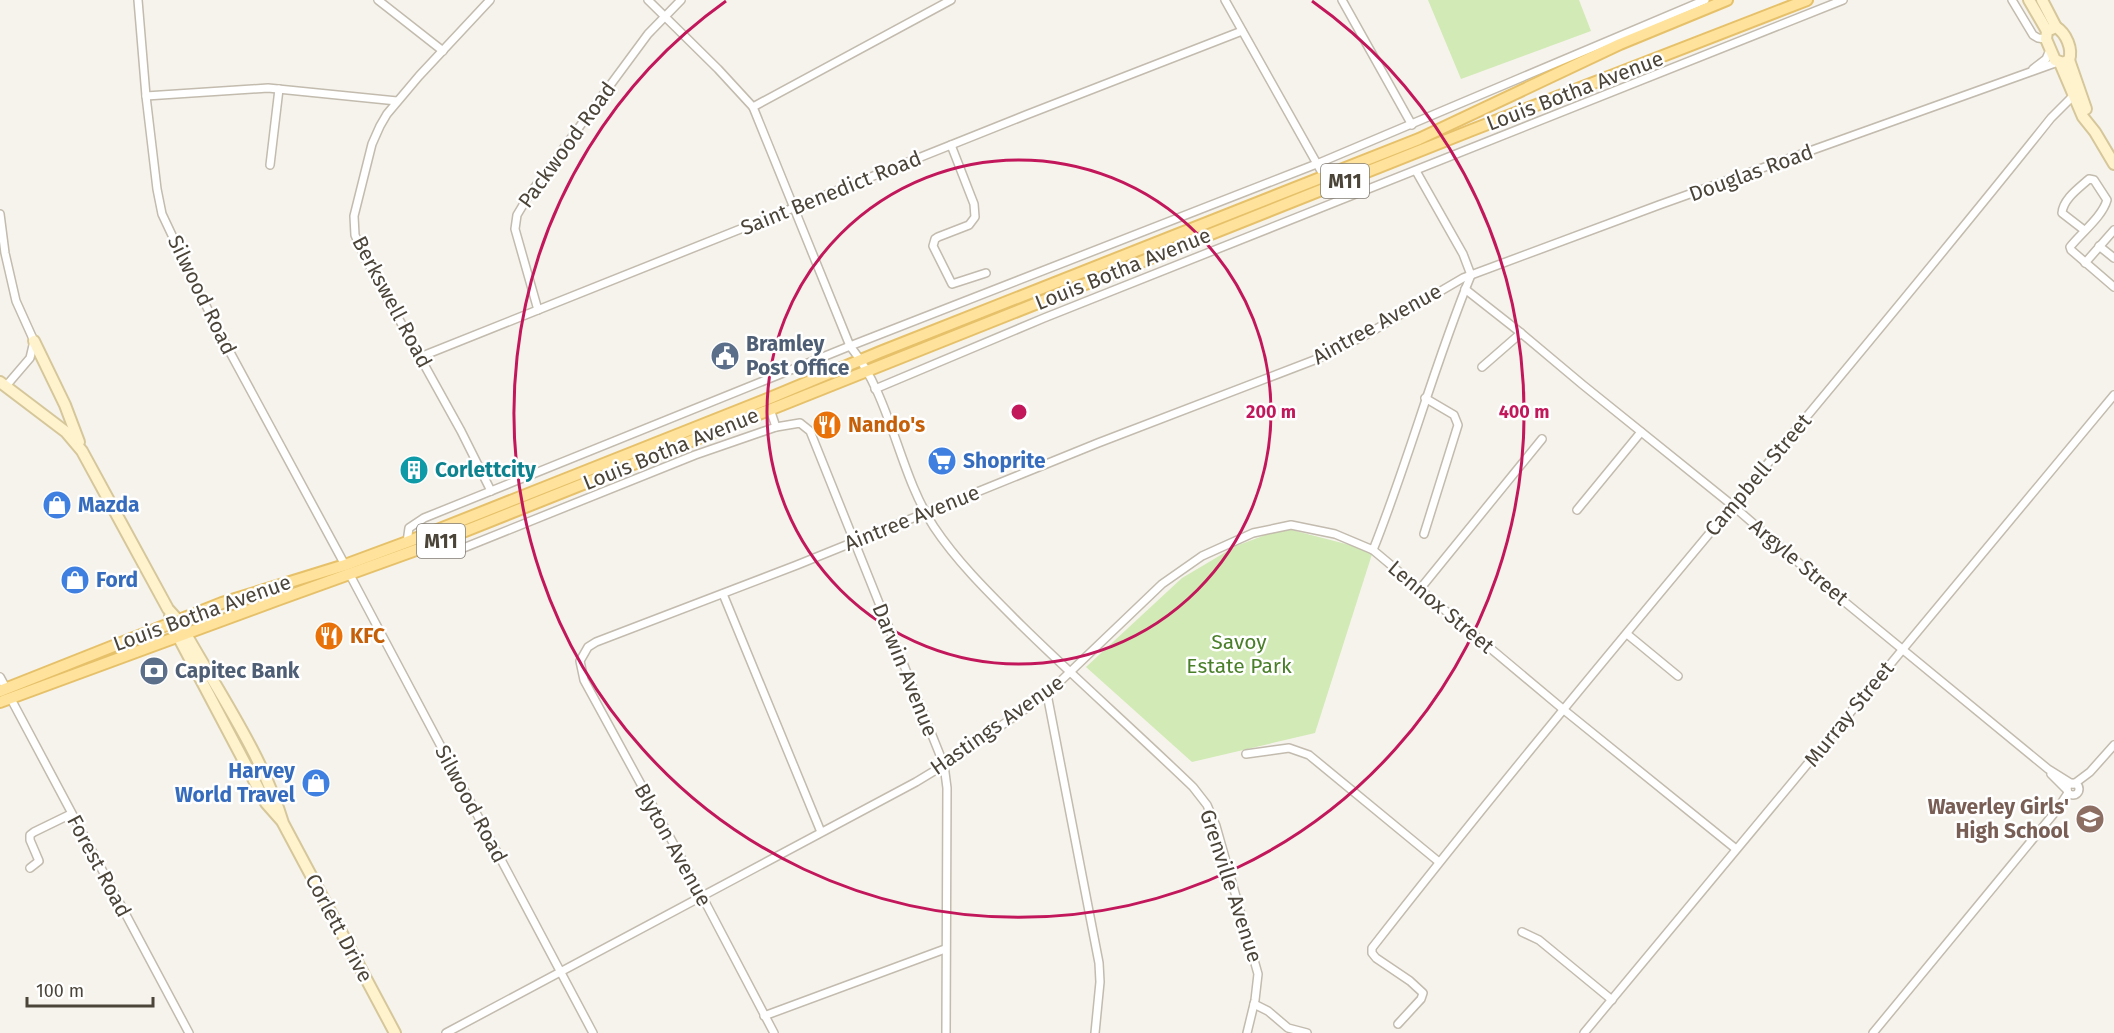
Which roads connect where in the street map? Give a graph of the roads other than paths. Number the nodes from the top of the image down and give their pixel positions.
1 (138, 0) edge
2 (378, 0) edge
3 (490, 0) edge
4 (648, 0) edge
5 (681, 0) edge
6 (951, 0) edge
7 (1225, 0) edge
8 (1342, 0) edge
9 (1705, 0) edge
10 (1727, 0) edge
11 (1807, 0) edge
12 (1843, 0) edge
13 (2012, 0) edge
14 (2029, 0) edge
15 (2042, 0) edge
16 (941, 3) edge
17 (665, 16) junction
18 (1242, 31) junction
19 (2049, 33) junction
20 (2050, 50) junction
21 (443, 51) junction
22 (2062, 62) junction
23 (2031, 70) junction
24 (279, 89) junction
25 (2076, 93) junction
26 (146, 96) junction
27 (397, 101) junction
28 (753, 107) junction
29 (1412, 125) junction
30 (951, 145) junction
31 (1319, 163) junction
32 (2114, 164) edge
33 (270, 165) dead end
34 (1416, 171) junction
35 (1324, 176) junction
36 (1330, 187) junction
37 (794, 208) junction
38 (0, 214) edge
39 (2084, 230) junction
40 (2114, 230) edge
41 (2100, 246) junction
42 (2114, 258) edge
43 (2085, 263) junction
44 (986, 273) dead end
45 (1471, 275) junction
46 (2114, 287) edge
47 (1465, 289) junction
48 (538, 310) junction
49 (1521, 333) junction
50 (34, 341) junction
51 (850, 346) junction
52 (420, 357) junction
53 (861, 360) junction
54 (1482, 367) dead end
55 (867, 372) junction
56 (3, 384) edge
57 (875, 389) junction
58 (2114, 395) edge
59 (1425, 398) junction
60 (770, 409) junction
61 (692, 412) junction
62 (776, 426) junction
63 (698, 427) junction
64 (807, 427) joint
65 (1641, 432) junction
66 (1542, 439) dead end
67 (690, 441) junction
68 (82, 451) junction
69 (695, 455) junction
70 (492, 491) junction
71 (1732, 505) junction
72 (1577, 510) dead end
73 (926, 513) junction
74 (1424, 534) dead end
75 (440, 541) junction
76 (854, 541) junction
77 (407, 542) junction
78 (1373, 549) junction
79 (347, 570) junction
80 (1420, 589) junction
81 (723, 594) junction
82 (174, 621) junction
83 (1627, 634) junction
84 (182, 635) junction
85 (1902, 650) junction
86 (582, 654) joint
87 (1070, 673) junction
88 (1678, 676) dead end
89 (0, 677) edge
90 (1047, 694) junction
91 (4, 695) edge
92 (1564, 710) junction
93 (2114, 745) edge
94 (1246, 754) dead end
95 (944, 765) junction
96 (2090, 772) junction
97 (2071, 789) junction
98 (71, 813) junction
99 (821, 832) junction
100 (1736, 849) junction
101 (1440, 862) junction
102 (30, 868) dead end
103 (702, 896) junction
104 (1522, 932) dead end
105 (945, 949) junction
106 (561, 971) junction
107 (1612, 1000) junction
108 (1254, 1004) junction
109 (764, 1016) junction
110 (1398, 1024) dead end
111 (189, 1033) edge
112 (395, 1033) edge
113 (446, 1033) edge
114 (593, 1033) edge
115 (774, 1033) edge
116 (946, 1033) edge
117 (1095, 1033) edge
118 (1247, 1033) edge
119 (1307, 1033) edge
120 (1584, 1033) edge
121 (1873, 1033) edge

1 - 26 street, Silwood Road
2 - 21 street
3 - 21 street, Berkswell Road
4 - 17 street
5 - 17 street, Packwood Road
6 - 16 street
7 - 18 street
8 - 29 street
9 - 29 street, Louis Botha Avenue
10 - 35 main road, Louis Botha Avenue / M11
11 - 36 main road, Louis Botha Avenue / M11
12 - 34 street, Louis Botha Avenue
13 - 19 street
14 - 19 main road
15 - 19 main road
16 - 28 street
17 - 28 street
17 - 48 street, Packwood Road
18 - 30 street, Saint Benedict Road
18 - 31 street
19 - 20 main road
19 - 22 main road
20 - 22 main road
20 - 23 street, Douglas Road
21 - 27 street, Berkswell Road
22 - 23 street, Douglas Road
22 - 25 main road
23 - 45 street, Douglas Road
24 - 26 street
24 - 27 street
24 - 33 street
25 - 32 main road
25 - 71 street, Campbell Street
26 - 79 street, Silwood Road
27 - 52 street, Berkswell Road
28 - 37 street, Grenville Avenue
29 - 31 street, Louis Botha Avenue
30 - 37 street, Saint Benedict Road
30 - 44 street
31 - 35 street
31 - 51 street, Louis Botha Avenue
34 - 45 street
34 - 57 street, Louis Botha Avenue
35 - 36 street
35 - 53 main road, Louis Botha Avenue / M11
36 - 55 main road, Louis Botha Avenue / M11
37 - 48 street, Saint Benedict Road
37 - 51 street, Grenville Avenue
38 - 50 street
39 - 39 street
39 - 43 street
40 - 41 street
41 - 42 street
41 - 43 street
43 - 46 street
45 - 47 street, Lennox Street
45 - 73 street, Aintree Avenue
47 - 49 street, Argyle Street
47 - 59 street, Lennox Street
48 - 52 street, Saint Benedict Road
49 - 54 street
49 - 65 street, Argyle Street
50 - 56 street
50 - 68 main road
51 - 53 street, Grenville Avenue
51 - 61 street, Louis Botha Avenue
52 - 70 street, Berkswell Road
53 - 55 street, Grenville Avenue
53 - 63 main road, Louis Botha Avenue / M11
55 - 57 street, Grenville Avenue
55 - 60 main road, Louis Botha Avenue / M11
56 - 68 main road
57 - 73 street, Grenville Avenue
58 - 85 street, Murray Street
59 - 74 street
59 - 78 street, Lennox Street
60 - 62 street
60 - 67 main road, Louis Botha Avenue / M11
61 - 63 street
61 - 70 street, Louis Botha Avenue
62 - 64 street, Louis Botha Avenue
62 - 69 street, Louis Botha Avenue
63 - 77 main road, Louis Botha Avenue / M11
64 - 76 street, Darwin Avenue
65 - 71 street, Argyle Street
65 - 72 street
66 - 80 street
67 - 69 street
67 - 75 main road, Louis Botha Avenue / M11
68 - 82 main road, Corlett Drive
69 - 75 street, Louis Botha Avenue
70 - 77 street, Louis Botha Avenue
71 - 83 street, Campbell Street
71 - 85 street, Argyle Street
73 - 76 street, Aintree Avenue
73 - 87 street, Grenville Avenue
75 - 79 main road, Louis Botha Avenue / M11
76 - 81 street, Aintree Avenue
76 - 95 street, Darwin Avenue
77 - 79 main road, Louis Botha Avenue / M11
78 - 80 street, Lennox Street
78 - 87 street, Hastings Avenue
79 - 82 main road, Louis Botha Avenue / M11
79 - 84 main road, Louis Botha Avenue / M11
79 - 106 street, Silwood Road
80 - 92 street, Lennox Street
81 - 86 street, Aintree Avenue
81 - 99 street
82 - 84 main road, Corlett Drive
82 - 91 main road, Louis Botha Avenue / M11
83 - 88 street
83 - 92 street, Campbell Street
84 - 91 main road, Louis Botha Avenue / M11
84 - 112 main road, Corlett Drive
85 - 97 street, Argyle Street
85 - 100 street, Murray Street
86 - 103 street, Blyton Avenue
87 - 90 street, Hastings Avenue
87 - 108 street, Grenville Avenue
89 - 91 street, Forest Road
90 - 95 street, Hastings Avenue
90 - 117 street
91 - 98 street, Forest Road
92 - 100 street, Lennox Street
92 - 101 street, Campbell Street
93 - 96 street
94 - 101 street
95 - 99 street, Hastings Avenue
95 - 105 street, Darwin Avenue
96 - 97 street
96 - 97 street, Argyle Street
97 - 121 street
98 - 102 street
98 - 111 street, Forest Road
99 - 103 street, Hastings Avenue
100 - 107 street, Murray Street
101 - 110 street, Campbell Street
103 - 106 street, Hastings Avenue
103 - 109 street, Blyton Avenue
104 - 107 street
105 - 109 street
105 - 116 street, Darwin Avenue
106 - 113 street, Hastings Avenue
106 - 114 street, Silwood Road
107 - 120 street, Murray Street
108 - 118 street, Grenville Avenue
108 - 119 street
109 - 115 street, Blyton Avenue

